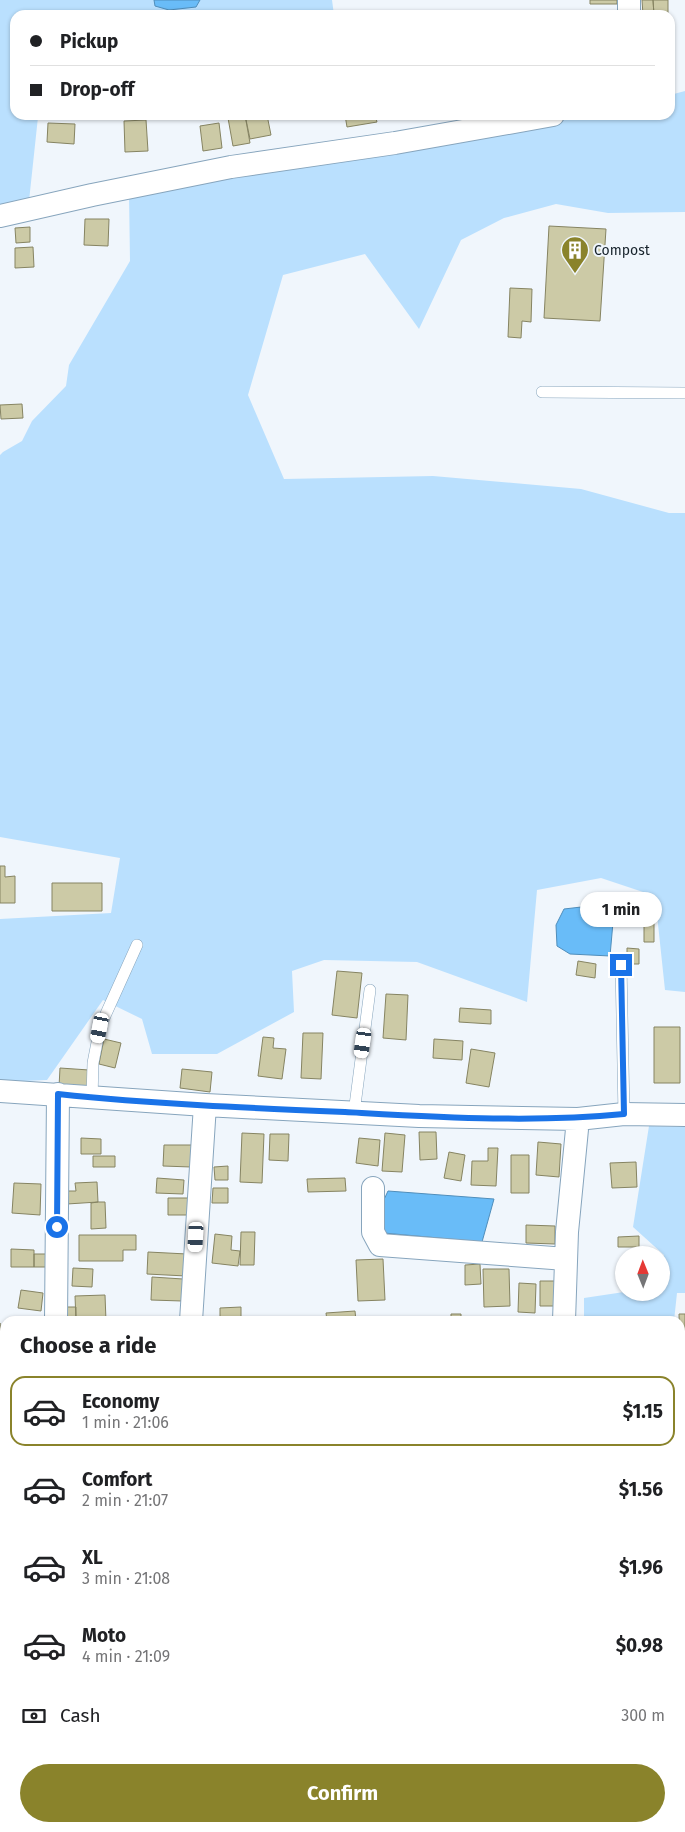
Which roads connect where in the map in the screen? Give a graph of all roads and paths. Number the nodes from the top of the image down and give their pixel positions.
1 (525, 120) edge
2 (0, 216) edge
3 (542, 392) dead end
4 (685, 393) edge
5 (137, 945) dead end
6 (621, 965) dead end
7 (370, 990) dead end
8 (0, 1091) edge
9 (58, 1094) junction
10 (92, 1098) junction
11 (205, 1105) junction
12 (354, 1113) junction
13 (624, 1114) junction
14 (685, 1115) edge
15 (578, 1119) junction
16 (373, 1188) dead end
17 (566, 1259) junction
18 (56, 1316) edge
19 (191, 1316) edge
20 (564, 1316) edge

1 - 2 street
3 - 4 lane
5 - 10 lane
6 - 13 lane
7 - 12 lane
8 - 9 street
9 - 10 street
9 - 18 street
10 - 11 street
11 - 12 street
11 - 19 street
12 - 15 street
13 - 14 street
13 - 15 street
15 - 17 street
16 - 17 street
17 - 20 street

